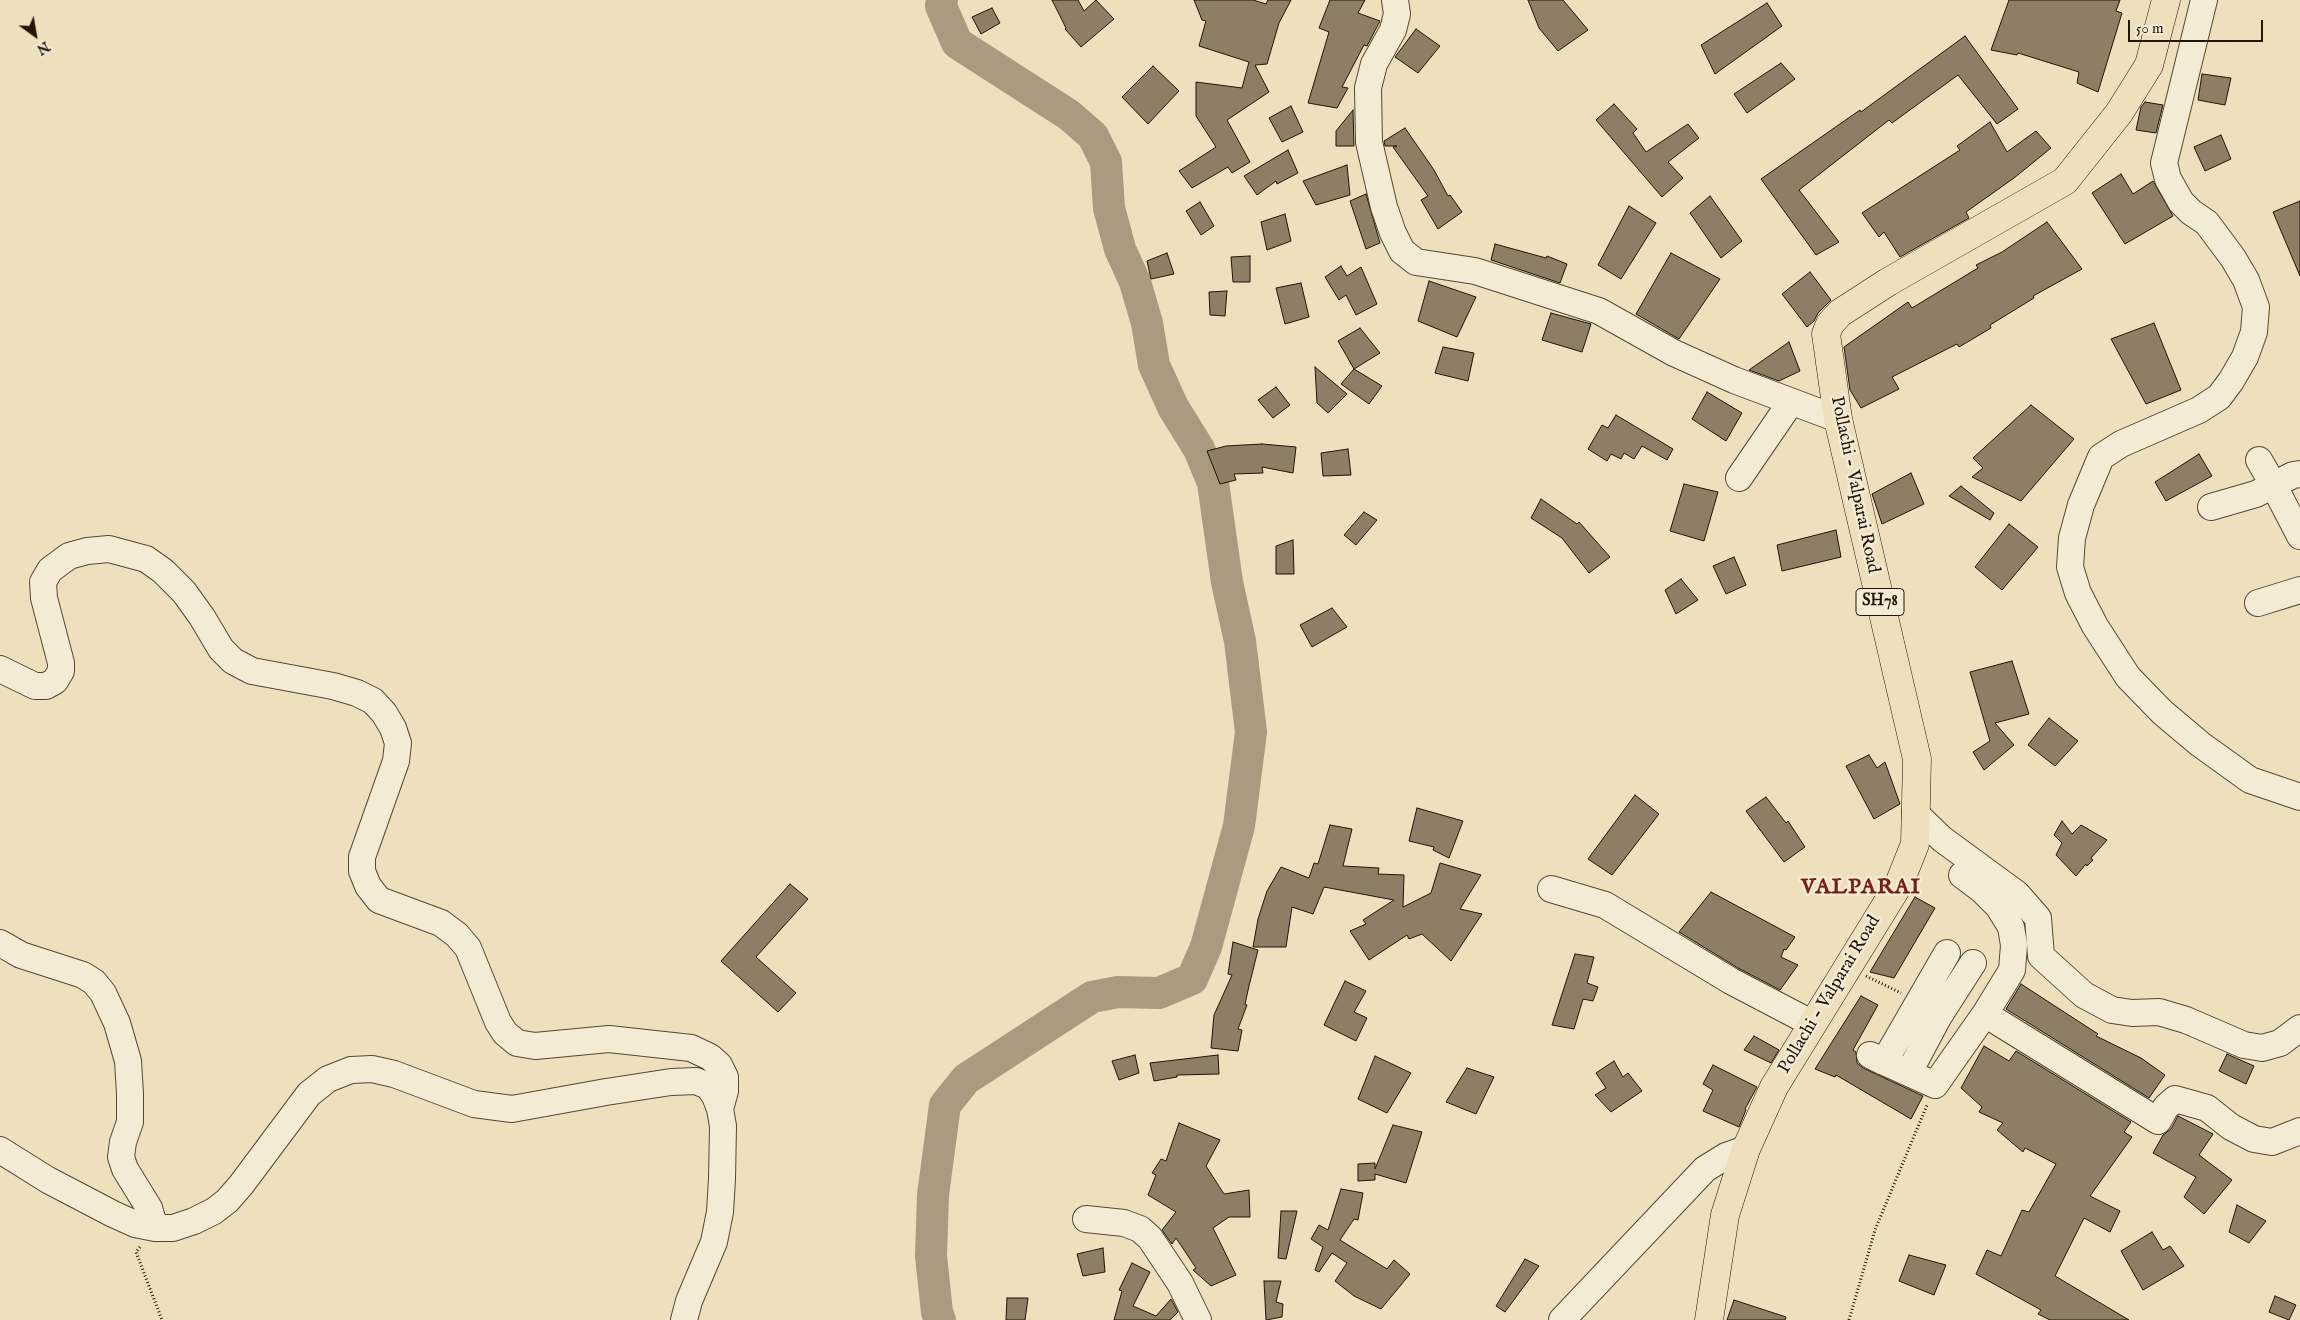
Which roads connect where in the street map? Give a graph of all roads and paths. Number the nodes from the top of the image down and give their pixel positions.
1 (1395, 0) edge
2 (2166, 0) edge
3 (2204, 0) edge
4 (1791, 402) junction
5 (1838, 418) junction
6 (2258, 460) dead end
7 (2300, 474) edge
8 (1740, 478) dead end
9 (2274, 486) junction
10 (2211, 507) dead end
11 (2300, 536) edge
12 (2300, 590) edge
13 (2258, 603) dead end
14 (0, 669) edge
15 (2300, 797) edge
16 (1915, 813) junction
17 (1916, 844) junction
18 (1552, 889) dead end
19 (0, 942) edge
20 (1947, 953) dead end
21 (1973, 963) dead end
22 (1985, 1014) junction
23 (1813, 1024) junction
24 (2300, 1028) edge
25 (1915, 1061) dead end
26 (1934, 1085) junction
27 (720, 1109) junction
28 (2300, 1132) edge
29 (1746, 1149) junction
30 (0, 1150) edge
31 (1086, 1219) dead end
32 (155, 1228) junction
33 (1573, 1317) edge
34 (162, 1320) edge
35 (684, 1320) edge
36 (1198, 1320) edge
37 (1709, 1320) edge
38 (1849, 1320) edge

1 - 4 street
2 - 5 main road, Pollachi - Valparai Road / SH78
3 - 15 street
4 - 5 street
4 - 8 street
5 - 16 main road, Pollachi - Valparai Road / SH78
6 - 9 street
7 - 9 street
9 - 10 street
9 - 11 street
12 - 13 street
14 - 27 street
16 - 17 main road, Pollachi - Valparai Road / SH78
16 - 24 street
17 - 22 street
17 - 23 main road, Pollachi - Valparai Road / SH78
18 - 23 street
19 - 32 street
20 - 26 street
21 - 25 street
22 - 26 street
22 - 28 street
23 - 29 main road, Pollachi - Valparai Road / SH78
26 - 38 path
27 - 32 street
27 - 35 street
29 - 33 street
29 - 37 main road, Pollachi - Valparai Road / SH78
30 - 32 street
31 - 36 street
32 - 34 path

